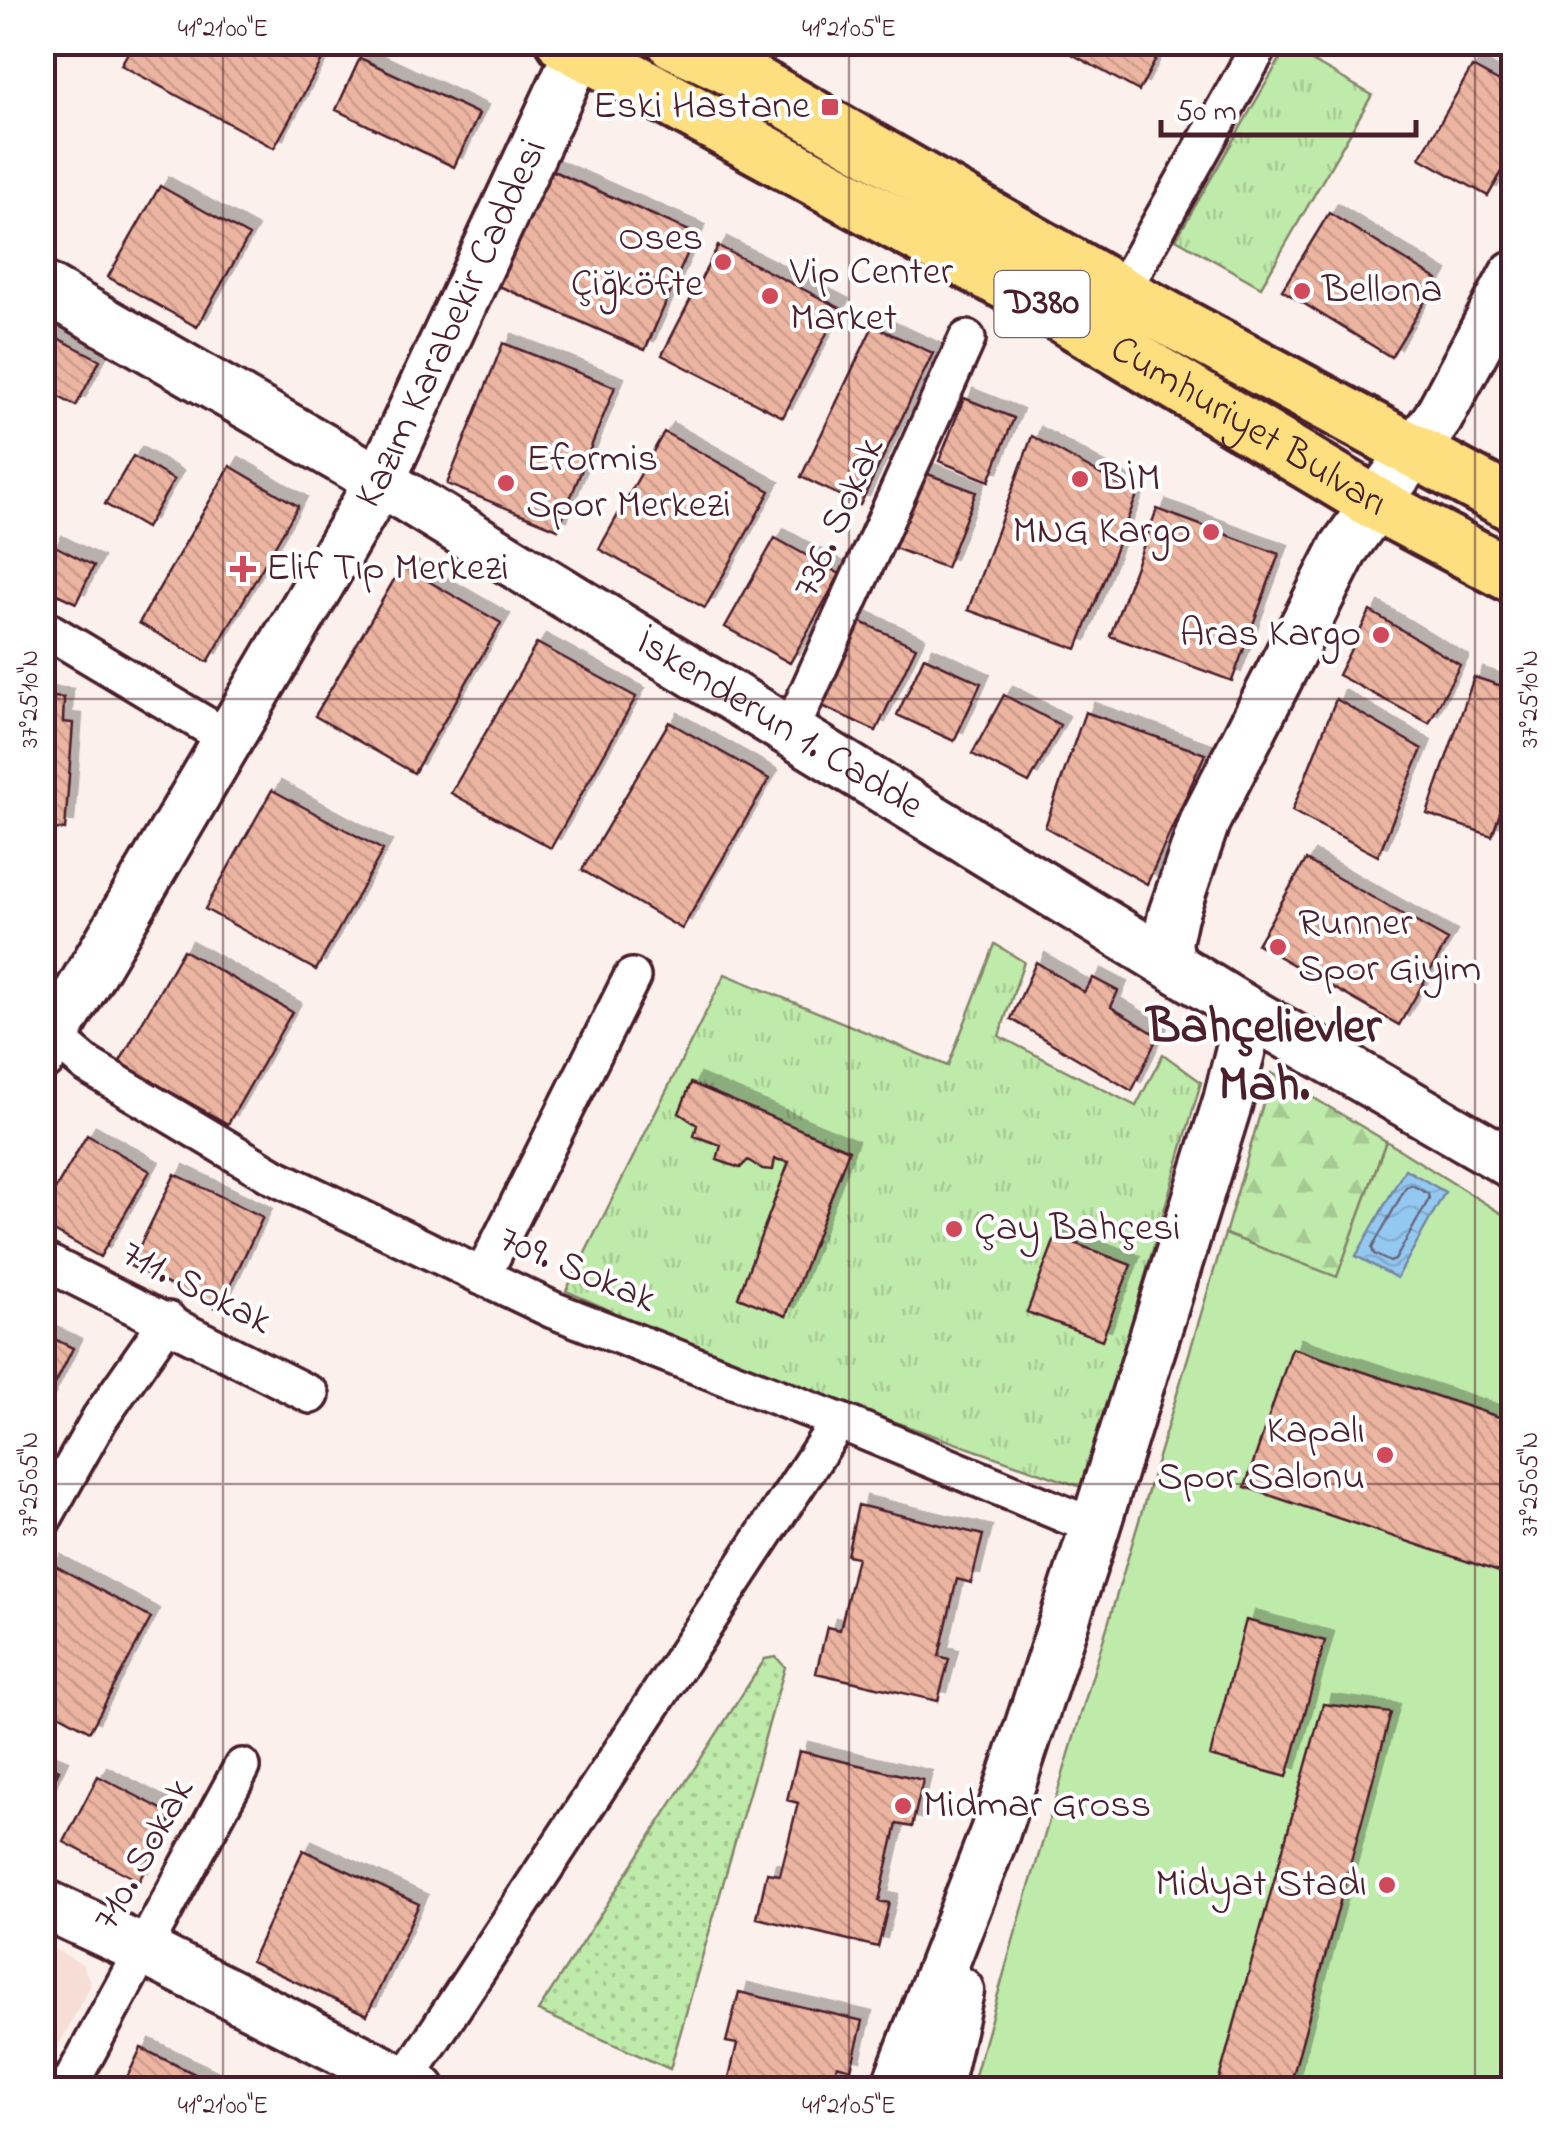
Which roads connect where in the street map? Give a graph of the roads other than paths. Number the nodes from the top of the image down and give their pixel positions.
1 (674, 42) edge
2 (1262, 42) edge
3 (571, 46) edge
4 (732, 55) edge
5 (1514, 275) edge
6 (42, 286) edge
7 (1121, 294) junction
8 (967, 339) dead end
9 (1416, 450) junction
10 (380, 481) junction
11 (1378, 505) junction
12 (1514, 505) edge
13 (1514, 577) edge
14 (42, 626) edge
15 (790, 732) junction
16 (229, 739) junction
17 (1171, 965) junction
18 (632, 977) dead end
19 (1240, 1007) junction
20 (48, 1046) edge
21 (1514, 1165) edge
22 (42, 1260) edge
23 (482, 1276) junction
24 (168, 1320) junction
25 (312, 1395) dead end
26 (839, 1421) junction
27 (42, 1521) edge
28 (1096, 1528) junction
29 (242, 1767) dead end
30 (995, 1832) junction
31 (42, 1904) edge
32 (142, 1949) junction
33 (413, 2086) edge
34 (67, 2090) edge
35 (894, 2090) edge
36 (936, 2090) edge

1 - 4 main road, Cumhuriyet Bulvarı / D380
2 - 7 street
3 - 10 street, Kazım Karabekir Caddesi
3 - 11 main road, Cumhuriyet Bulvarı / D380
4 - 7 main road, Cumhuriyet Bulvarı / D380
5 - 9 street
6 - 10 street, İskenderun 1. Cadde
7 - 9 main road, Cumhuriyet Bulvarı / D380
8 - 15 street, 736. Sokak
9 - 11 street
9 - 12 main road, Cumhuriyet Bulvarı / D380
10 - 15 street, İskenderun 1. Cadde
10 - 16 street, Kazım Karabekir Caddesi
11 - 13 main road, Cumhuriyet Bulvarı / D380
11 - 17 street
14 - 16 street
15 - 17 street, İskenderun 1. Cadde
16 - 20 street, Kazım Karabekir Caddesi
17 - 19 street, İskenderun 1. Cadde
18 - 23 street
19 - 21 street, İskenderun 1. Cadde
19 - 28 street
20 - 23 street, 709. Sokak
22 - 24 street, 711. Sokak
23 - 26 street, 709. Sokak
24 - 25 street, 711. Sokak
24 - 27 street
26 - 28 street, 709. Sokak
26 - 33 street
28 - 30 street
29 - 32 street, 710. Sokak
30 - 35 street
30 - 36 street
31 - 32 street
32 - 33 street
32 - 34 street, 710. Sokak

